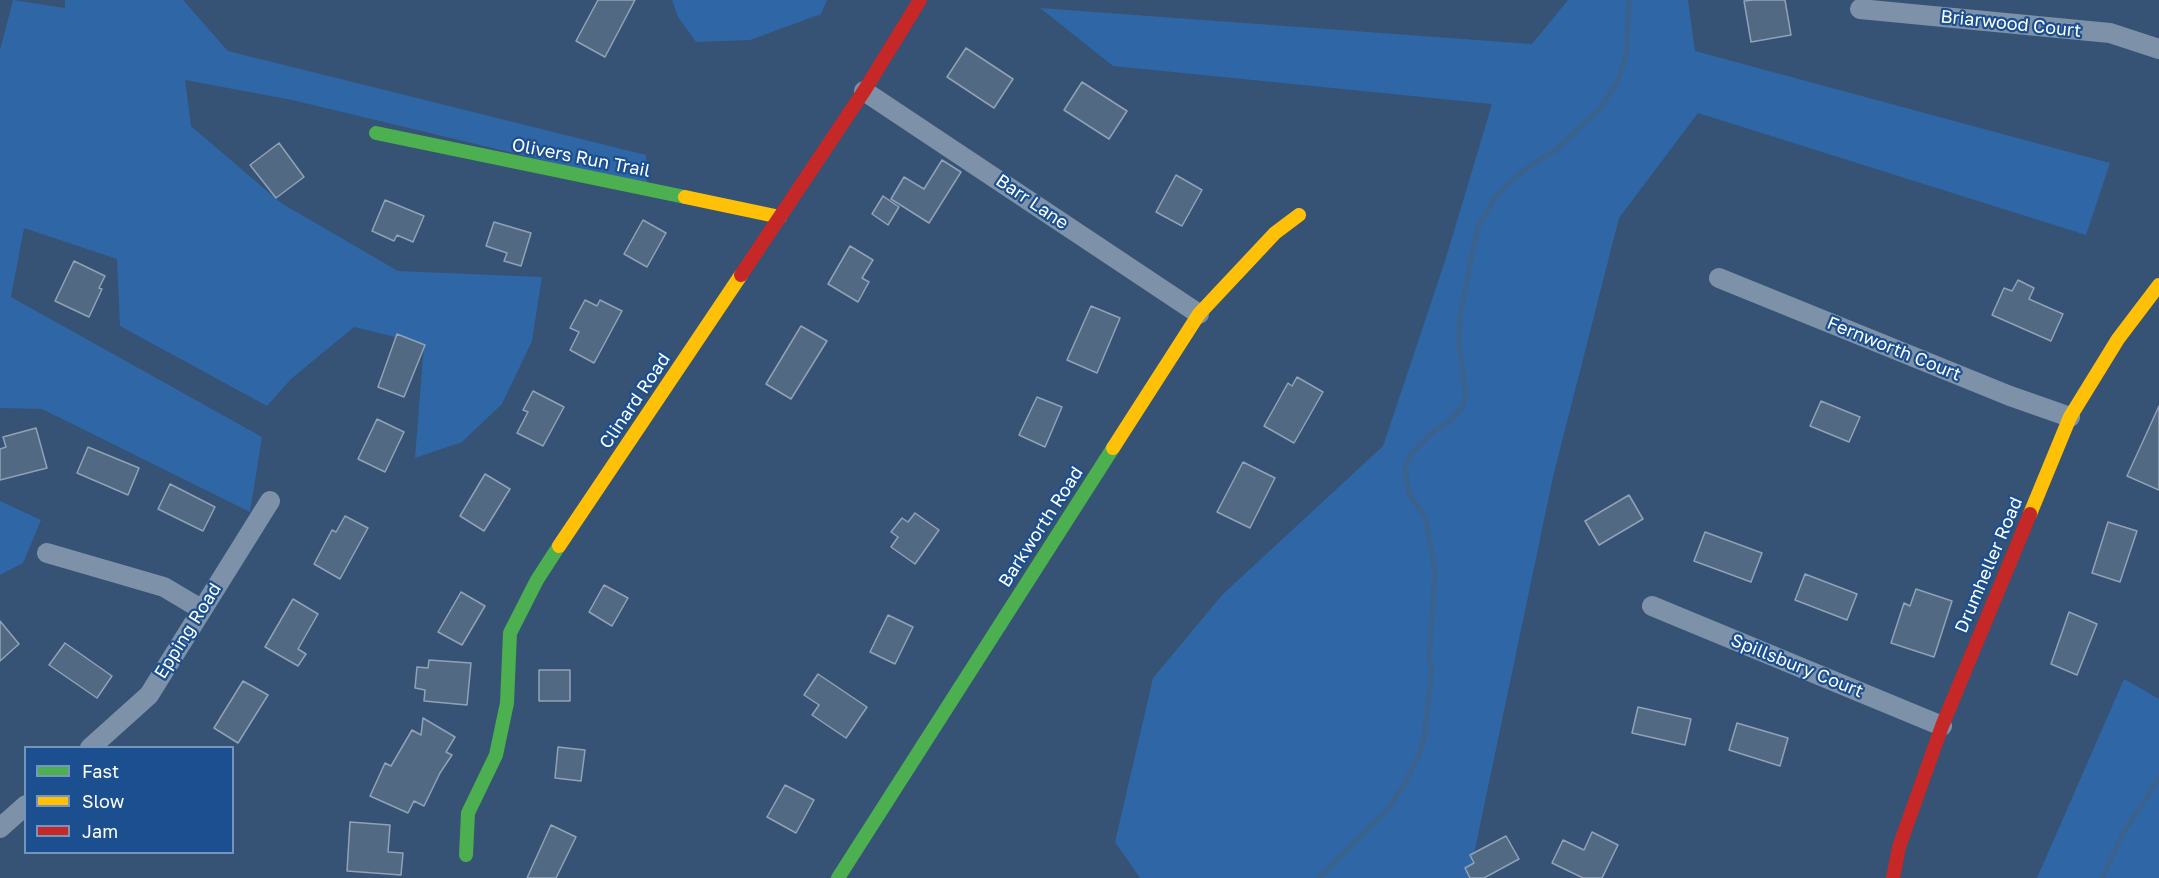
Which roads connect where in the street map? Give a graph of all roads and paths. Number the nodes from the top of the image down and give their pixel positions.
1 (920, 0) edge
2 (1860, 9) dead end
3 (2159, 49) edge
4 (864, 91) junction
5 (376, 133) dead end
6 (1299, 215) dead end
7 (780, 217) junction
8 (1719, 278) dead end
9 (2159, 285) edge
10 (1199, 314) junction
11 (2070, 417) junction
12 (270, 501) dead end
13 (47, 553) dead end
14 (1652, 606) dead end
15 (201, 609) junction
16 (1942, 726) junction
17 (91, 746) edge
18 (24, 807) edge
19 (0, 828) edge
20 (466, 855) dead end
21 (838, 878) edge
22 (1893, 878) edge

1 - 4 street, Clinard Road
2 - 3 street, Briarwood Court
4 - 7 street, Clinard Road
4 - 10 street, Barr Lane
5 - 7 street, Olivers Run Trail
6 - 10 street, Barkworth Road
7 - 20 street, Clinard Road
8 - 11 street, Fernworth Court
9 - 11 street, Drumheller Road
10 - 21 street, Barkworth Road
11 - 16 street, Drumheller Road
12 - 15 street, Epping Road
13 - 15 street
14 - 16 street, Spillsbury Court
15 - 17 street, Epping Road
16 - 22 street, Drumheller Road
18 - 19 street

